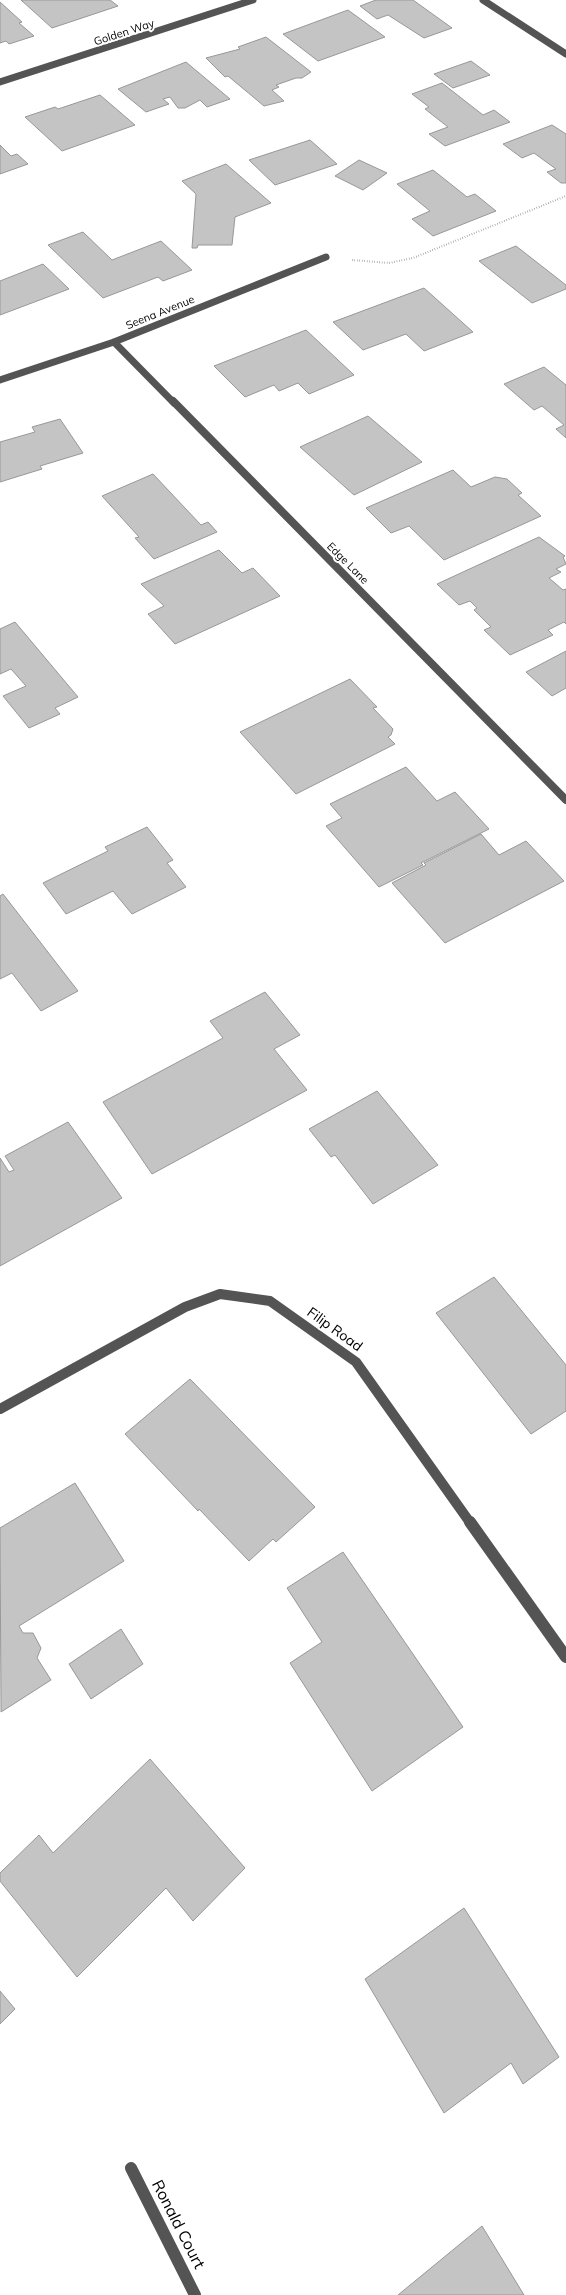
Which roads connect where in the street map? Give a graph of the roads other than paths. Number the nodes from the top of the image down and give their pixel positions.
1 (253, 0) edge
2 (483, 0) edge
3 (566, 54) edge
4 (0, 82) edge
5 (326, 258) road end
6 (114, 342) junction
7 (0, 380) edge
8 (566, 800) edge
9 (0, 1409) edge
10 (566, 1657) edge
11 (131, 2168) dead end
12 (195, 2295) edge

1 - 4 street, Golden Way
2 - 3 street
5 - 6 street, Seena Avenue
6 - 7 street, Seena Avenue
6 - 8 street, Edge Lane
9 - 10 street, Filip Road
11 - 12 street, Ronald Court

